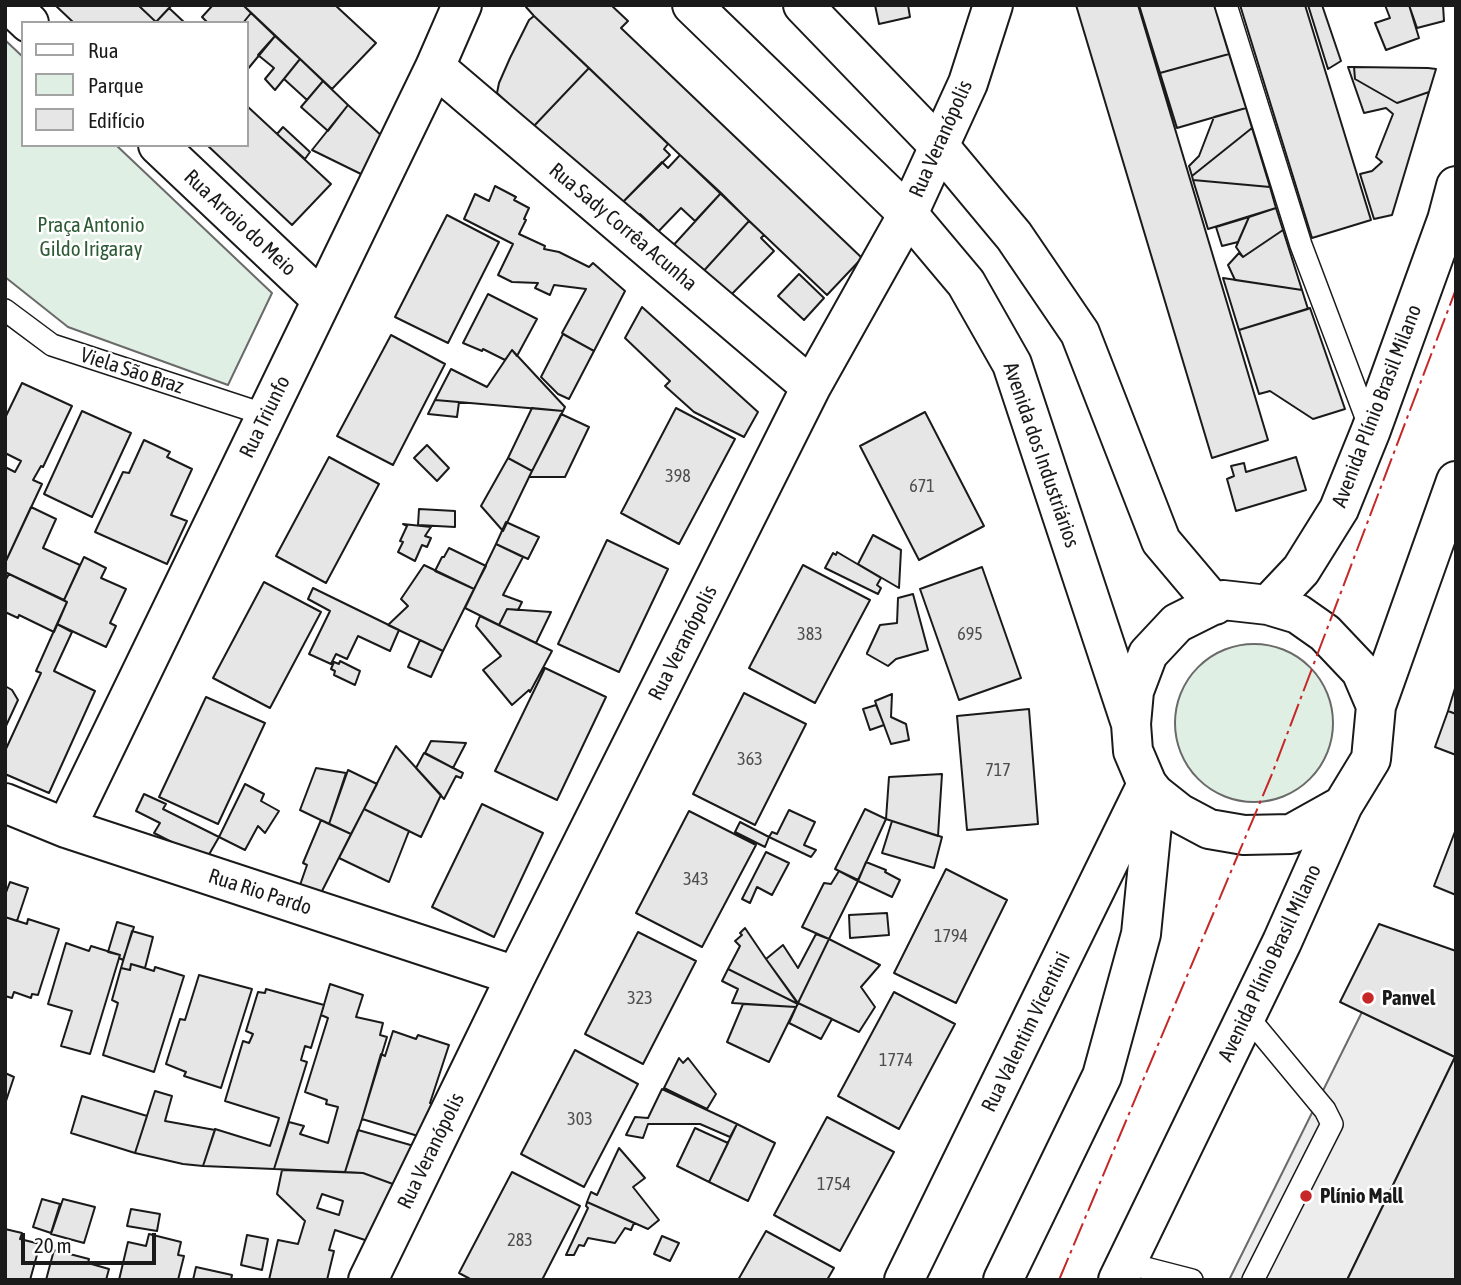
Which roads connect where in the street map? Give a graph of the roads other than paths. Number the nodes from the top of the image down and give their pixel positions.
1 (10, 5) edge
2 (462, 5) edge
3 (692, 5) edge
4 (803, 5) edge
5 (993, 5) edge
6 (1226, 5) edge
7 (27, 21) edge
8 (435, 67) junction
9 (939, 146) junction
10 (160, 147) edge
11 (1456, 186) edge
12 (908, 214) junction
13 (322, 300) junction
14 (5, 310) edge
15 (811, 387) junction
16 (266, 415) junction
17 (1371, 430) junction
18 (1456, 481) edge
19 (1215, 605) junction
20 (1268, 605) junction
21 (1376, 706) junction
22 (1131, 724) junction
23 (1151, 789) junction
24 (5, 803) edge
25 (1343, 805) junction
26 (66, 828) junction
27 (516, 976) junction
28 (1247, 1016) junction
29 (1122, 1272) edge
30 (368, 1280) edge
31 (904, 1280) edge
32 (1003, 1280) edge
33 (1192, 1280) edge
34 (1253, 1280) edge

1 - 7 street
2 - 8 street, Rua Triunfo
3 - 12 street, Avenida dos Industriários
4 - 9 street
5 - 9 street, Rua Veranópolis
6 - 17 lane
8 - 13 street, Rua Triunfo
8 - 15 street, Rua Sady Corrêa Acunha
9 - 12 street, Rua Veranópolis
9 - 19 street
10 - 13 street, Rua Arroio do Meio
11 - 17 street, Avenida Plínio Brasil Milano
12 - 15 street, Rua Veranópolis
12 - 22 street, Avenida dos Industriários
13 - 16 street, Rua Triunfo
14 - 16 lane, Viela São Braz
15 - 27 street, Rua Veranópolis
16 - 26 street, Rua Triunfo
17 - 20 street, Avenida Plínio Brasil Milano
18 - 21 street, Avenida Plínio Brasil Milano
19 - 20 street
19 - 22 street
20 - 21 street
21 - 25 street, Avenida Plínio Brasil Milano
22 - 23 street
23 - 25 street
23 - 31 street, Rua Valentim Vicentini
23 - 32 street
24 - 26 street, Rua Rio Pardo
25 - 28 street, Avenida Plínio Brasil Milano
26 - 27 street, Rua Rio Pardo
27 - 30 street, Rua Veranópolis
28 - 29 street, Avenida Plínio Brasil Milano
28 - 34 lane
29 - 33 lane

